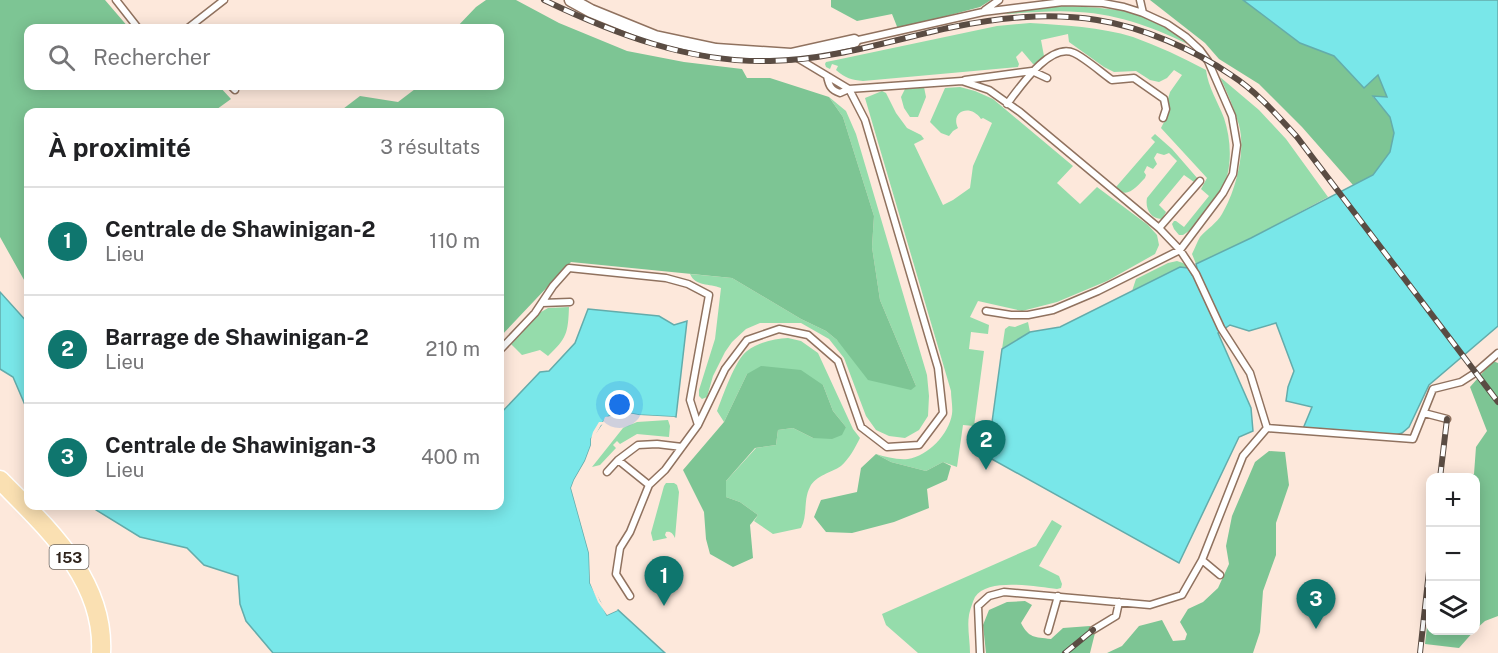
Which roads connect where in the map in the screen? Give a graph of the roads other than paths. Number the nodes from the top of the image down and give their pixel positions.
1 (116, 0) edge
2 (224, 0) edge
3 (571, 0) edge
4 (999, 0) edge
5 (1140, 0) edge
6 (983, 12) junction
7 (1143, 13) junction
8 (135, 24) edge
9 (193, 24) edge
10 (854, 41) joint
11 (791, 55) junction
12 (1032, 71) junction
13 (1047, 78) dead end
14 (962, 81) junction
15 (849, 89) junction
16 (1007, 104) junction
17 (1163, 118) dead end
18 (1200, 181) dead end
19 (1159, 228) junction
20 (1180, 250) junction
21 (570, 302) dead end
22 (542, 303) junction
23 (986, 311) dead end
24 (504, 346) edge
25 (1498, 353) edge
26 (1424, 413) junction
27 (1447, 419) dead end
28 (698, 425) junction
29 (1267, 428) junction
30 (682, 447) junction
31 (618, 460) junction
32 (607, 471) dead end
33 (0, 480) edge
34 (649, 485) junction
35 (24, 506) edge
36 (28, 510) edge
37 (1202, 560) junction
38 (1220, 575) dead end
39 (630, 596) dead end
40 (1058, 596) junction
41 (1119, 602) junction
42 (1093, 630) dead end
43 (1048, 631) dead end
44 (101, 653) edge
45 (980, 653) edge

1 - 8 lane
2 - 9 lane
3 - 11 street
4 - 6 lane
5 - 7 lane
6 - 7 lane
6 - 10 lane
7 - 20 lane
10 - 11 street
11 - 15 lane
12 - 13 lane
12 - 14 lane
12 - 16 lane
12 - 17 lane
14 - 15 lane
14 - 16 lane
15 - 28 lane
16 - 19 lane
18 - 19 lane
19 - 20 lane
20 - 23 lane
20 - 29 lane
21 - 22 lane
22 - 24 lane
22 - 28 lane
25 - 26 lane
26 - 27 lane
26 - 29 lane
28 - 30 lane
29 - 37 lane
30 - 31 lane
30 - 34 lane
31 - 32 lane
31 - 34 lane
33 - 35 main road, 153
34 - 39 lane
36 - 44 main road, 153
37 - 38 lane
37 - 41 lane
40 - 41 lane
40 - 43 lane
40 - 45 lane
41 - 42 lane

